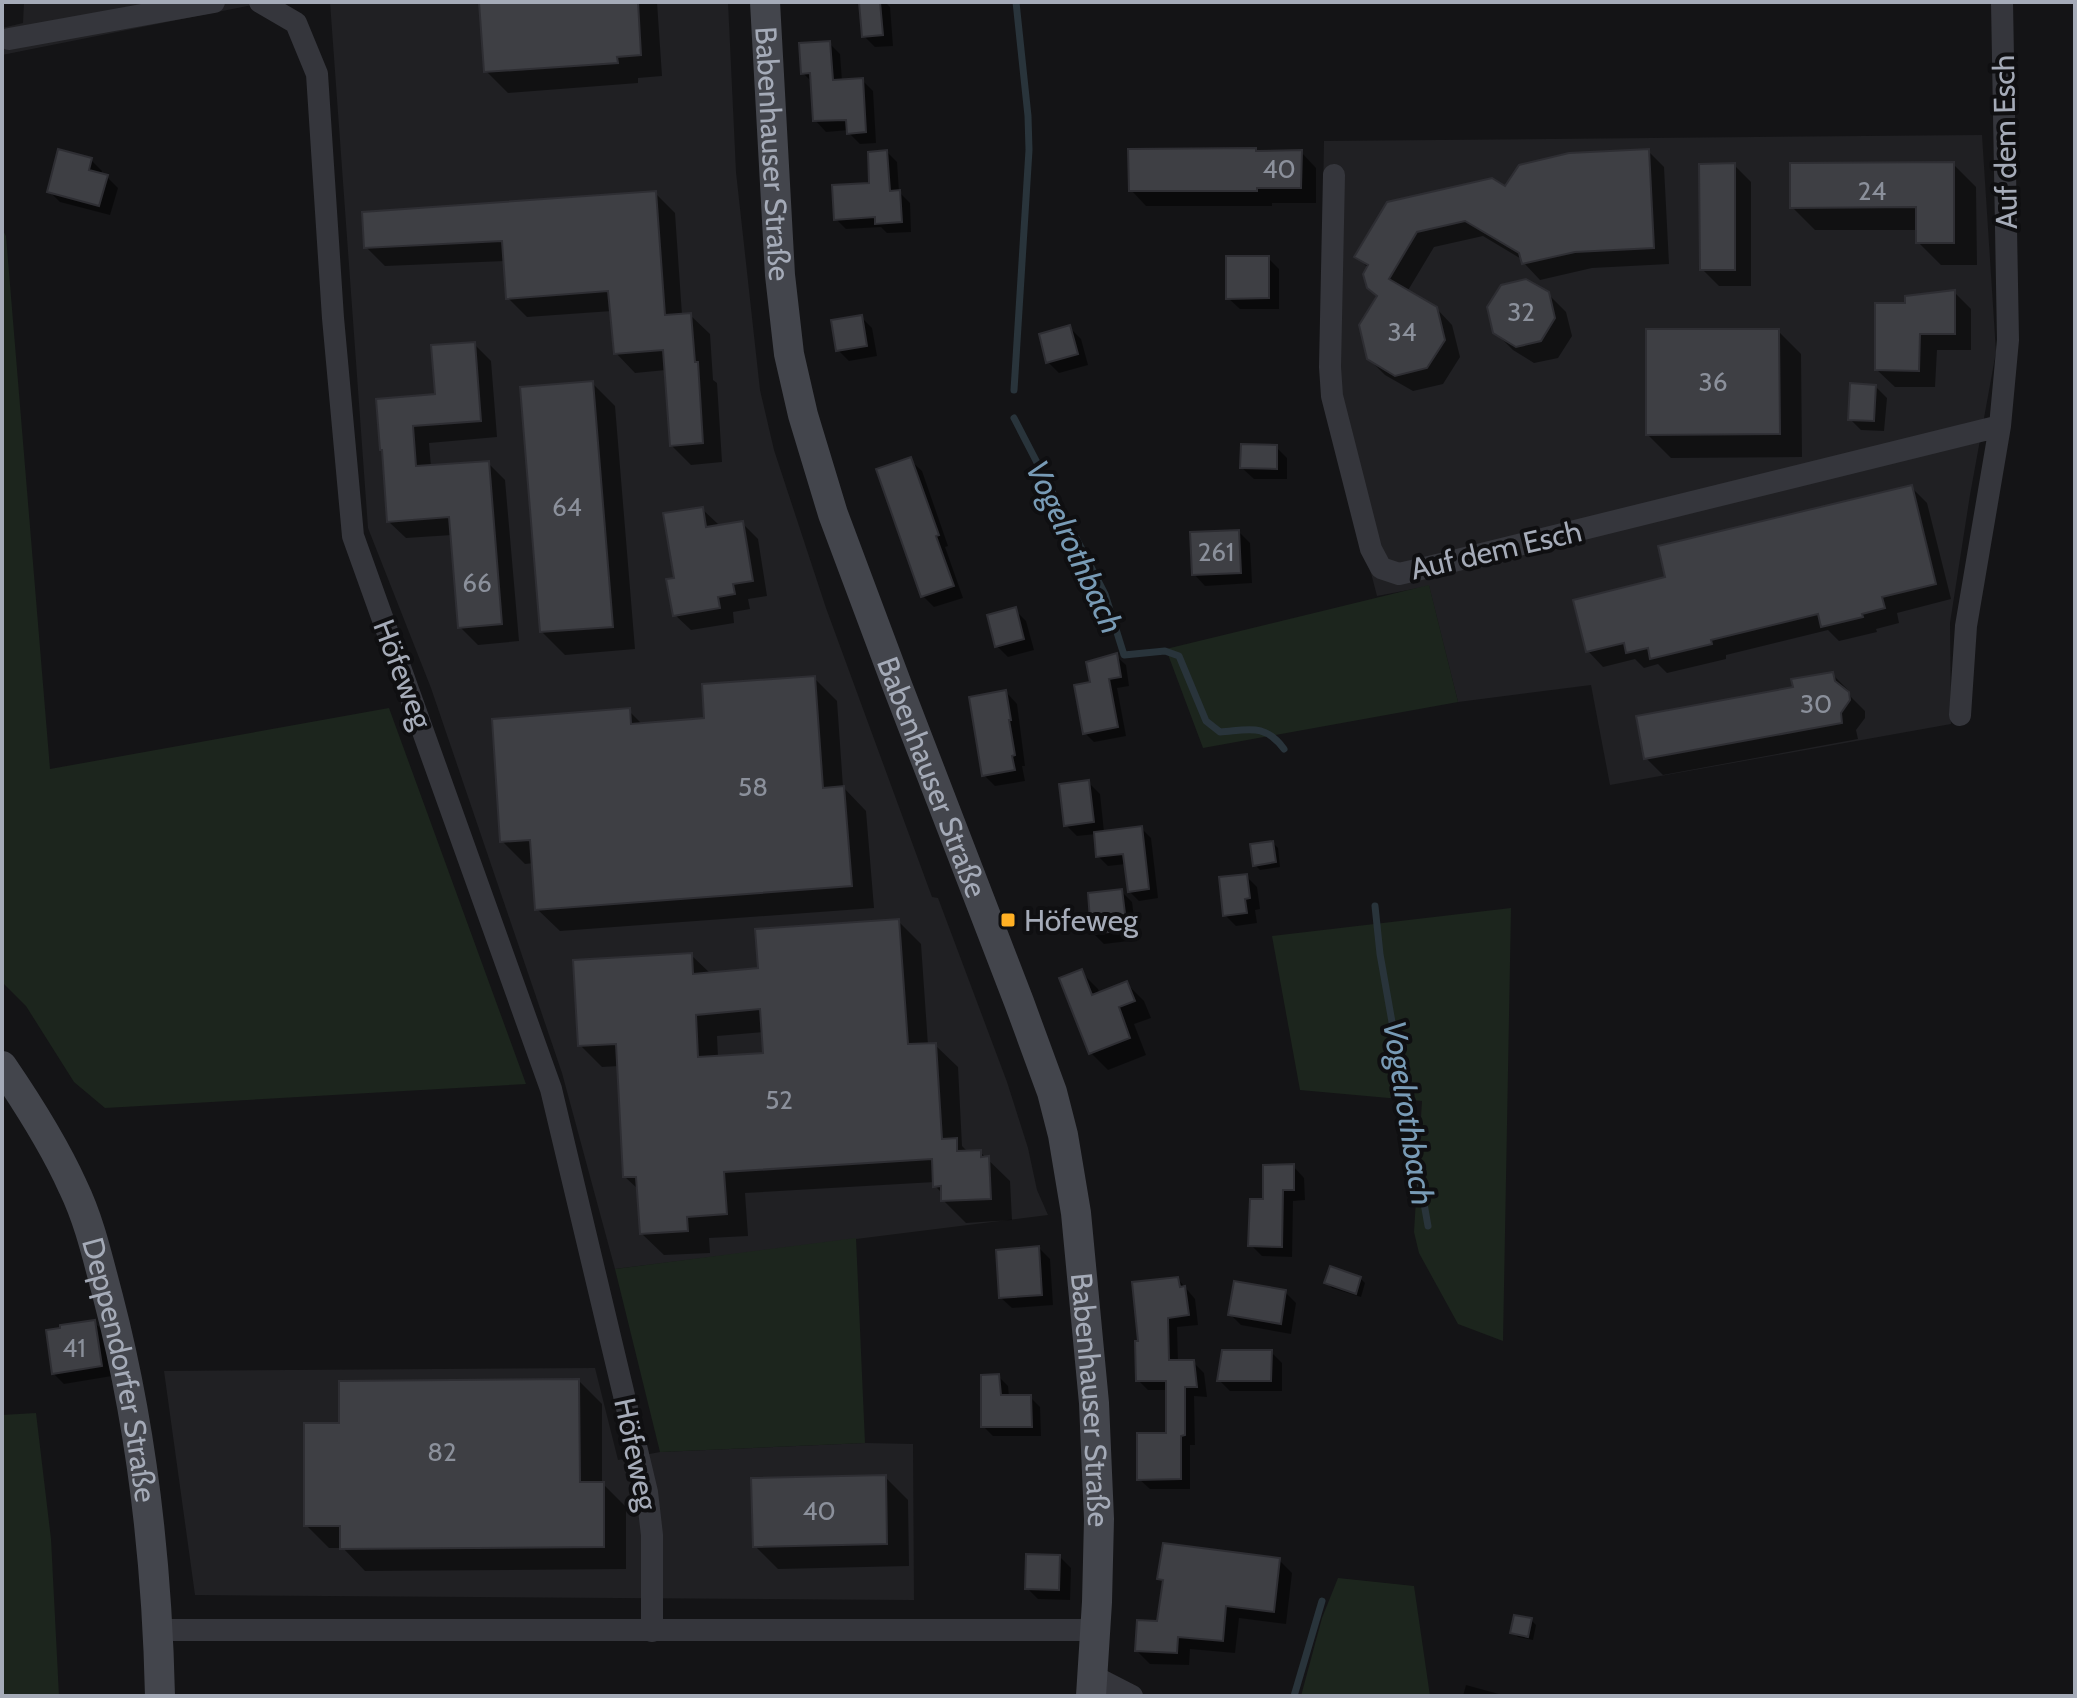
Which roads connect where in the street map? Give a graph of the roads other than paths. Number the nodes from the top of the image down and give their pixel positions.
1 (214, 2) edge
2 (260, 2) edge
3 (765, 2) edge
4 (2002, 2) edge
5 (9, 39) dead end
6 (1334, 175) dead end
7 (2000, 426) junction
8 (1960, 715) dead end
9 (2, 1066) edge
10 (158, 1630) junction
11 (1096, 1630) junction
12 (652, 1631) junction
13 (1092, 1686) edge
14 (160, 1696) edge
15 (1132, 1696) edge

1 - 5 street
2 - 12 street, Höfeweg
3 - 11 main road, Babenhauser Straße
4 - 7 street, Auf dem Esch
6 - 7 street, Auf dem Esch
7 - 8 street, Auf dem Esch
9 - 10 main road, Deppendorfer Straße
10 - 12 street
10 - 14 main road, Deppendorfer Straße
11 - 12 street
11 - 13 main road, Babenhauser Straße
13 - 15 street

